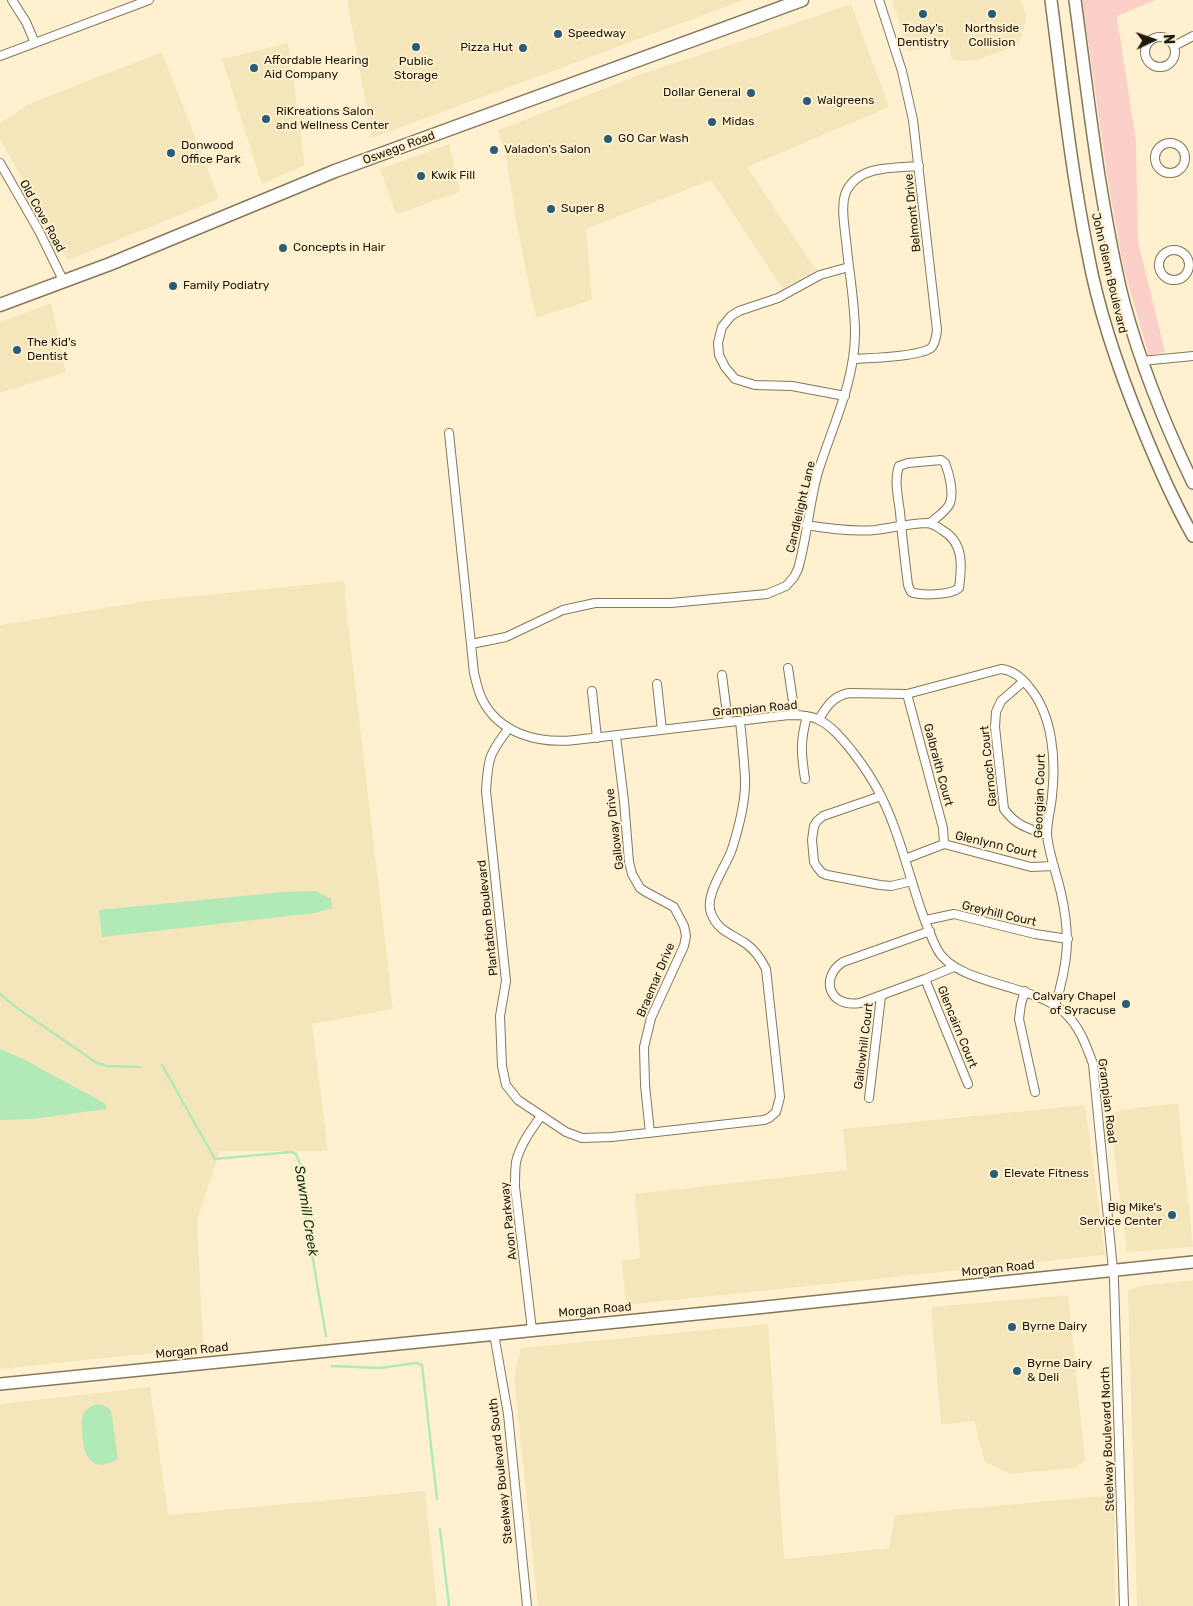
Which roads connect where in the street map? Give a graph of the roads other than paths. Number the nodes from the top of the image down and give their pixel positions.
1 (12, 0) edge
2 (149, 0) edge
3 (802, 0) edge
4 (879, 0) edge
5 (1052, 0) edge
6 (1075, 0) edge
7 (134, 3) edge
8 (1193, 36) edge
9 (35, 43) junction
10 (1174, 46) junction
11 (0, 56) edge
12 (1193, 149) edge
13 (1184, 152) junction
14 (0, 163) edge
15 (919, 166) junction
16 (1191, 258) edge
17 (849, 267) junction
18 (64, 282) junction
19 (0, 305) edge
20 (1193, 356) edge
21 (854, 359) junction
22 (1142, 361) junction
23 (845, 396) junction
24 (449, 433) dead end
25 (1193, 483) edge
26 (930, 523) junction
27 (806, 525) junction
28 (901, 526) junction
29 (1193, 536) edge
30 (471, 644) junction
31 (788, 668) dead end
32 (722, 675) dead end
33 (1024, 681) junction
34 (657, 684) dead end
35 (592, 691) dead end
36 (907, 694) junction
37 (795, 715) junction
38 (807, 716) junction
39 (819, 720) junction
40 (740, 721) junction
41 (728, 722) junction
42 (509, 728) junction
43 (662, 730) junction
44 (616, 736) junction
45 (596, 738) junction
46 (804, 779) dead end
47 (881, 796) junction
48 (1047, 835) junction
49 (944, 844) junction
50 (905, 859) junction
51 (1054, 866) junction
52 (912, 881) junction
53 (926, 920) junction
54 (684, 926) joint
55 (930, 931) junction
56 (1068, 939) junction
57 (954, 967) junction
58 (926, 979) junction
59 (1025, 991) junction
60 (881, 996) junction
61 (1055, 1006) junction
62 (968, 1084) dead end
63 (1035, 1092) dead end
64 (869, 1098) dead end
65 (540, 1116) junction
66 (650, 1133) junction
67 (1193, 1262) edge
68 (1114, 1271) junction
69 (532, 1330) junction
70 (494, 1334) junction
71 (0, 1384) edge
72 (527, 1606) edge
73 (1124, 1606) edge

1 - 9 street
2 - 7 street
3 - 18 main road, Oswego Road
4 - 15 street, Belmont Drive
5 - 29 street, John Glenn Boulevard
6 - 22 street, John Glenn Boulevard
7 - 9 street
8 - 10 street
9 - 11 street
10 - 10 street
12 - 13 street
13 - 13 street
14 - 18 street, Old Cove Road
15 - 17 street, Candlelight Lane
15 - 21 street, Belmont Drive
16 - 16 street
17 - 21 street, Candlelight Lane
17 - 23 street
18 - 19 main road, Oswego Road
20 - 22 street
21 - 23 street, Candlelight Lane
22 - 25 street, John Glenn Boulevard
23 - 27 street, Candlelight Lane
24 - 30 street, Grampian Road
26 - 28 street
26 - 28 street
26 - 28 street
27 - 28 street
27 - 30 street, Candlelight Lane
30 - 42 street, Grampian Road
31 - 37 street
32 - 41 street
33 - 36 street
33 - 48 street, Georgian Court
33 - 48 street, Garnoch Court
34 - 43 street
35 - 45 street
36 - 39 street
36 - 49 street, Galbraith Court
37 - 38 street, Grampian Road
37 - 40 street, Grampian Road
38 - 39 street, Grampian Road
38 - 46 street
39 - 47 street, Grampian Road
40 - 41 street, Grampian Road
40 - 66 street, Plantation Boulevard
41 - 43 street, Grampian Road
42 - 45 street, Grampian Road
42 - 65 street, Plantation Boulevard
43 - 44 street, Grampian Road
44 - 45 street, Grampian Road
44 - 54 street, Galloway Drive
47 - 50 street, Grampian Road
47 - 52 street
48 - 51 street, Georgian Court
49 - 50 street, Glenlynn Court
49 - 51 street, Glenlynn Court
50 - 52 street, Grampian Road
51 - 56 street, Georgian Court
52 - 53 street, Grampian Road
53 - 55 street, Grampian Road
53 - 56 street, Greyhill Court
54 - 66 street, Braemar Drive
55 - 57 street, Grampian Road
55 - 60 street
56 - 61 street, Georgian Court
57 - 58 street
57 - 59 street, Grampian Road
58 - 60 street
58 - 62 street, Glencairn Court
59 - 61 street, Grampian Road
59 - 63 street
60 - 64 street, Gallowhill Court
61 - 68 street, Grampian Road
65 - 66 street, Plantation Boulevard
65 - 69 street, Avon Parkway
67 - 68 street, Morgan Road
68 - 69 street, Morgan Road
68 - 73 street, Steelway Boulevard North
69 - 70 street, Morgan Road
70 - 71 street, Morgan Road
70 - 72 street, Steelway Boulevard South

